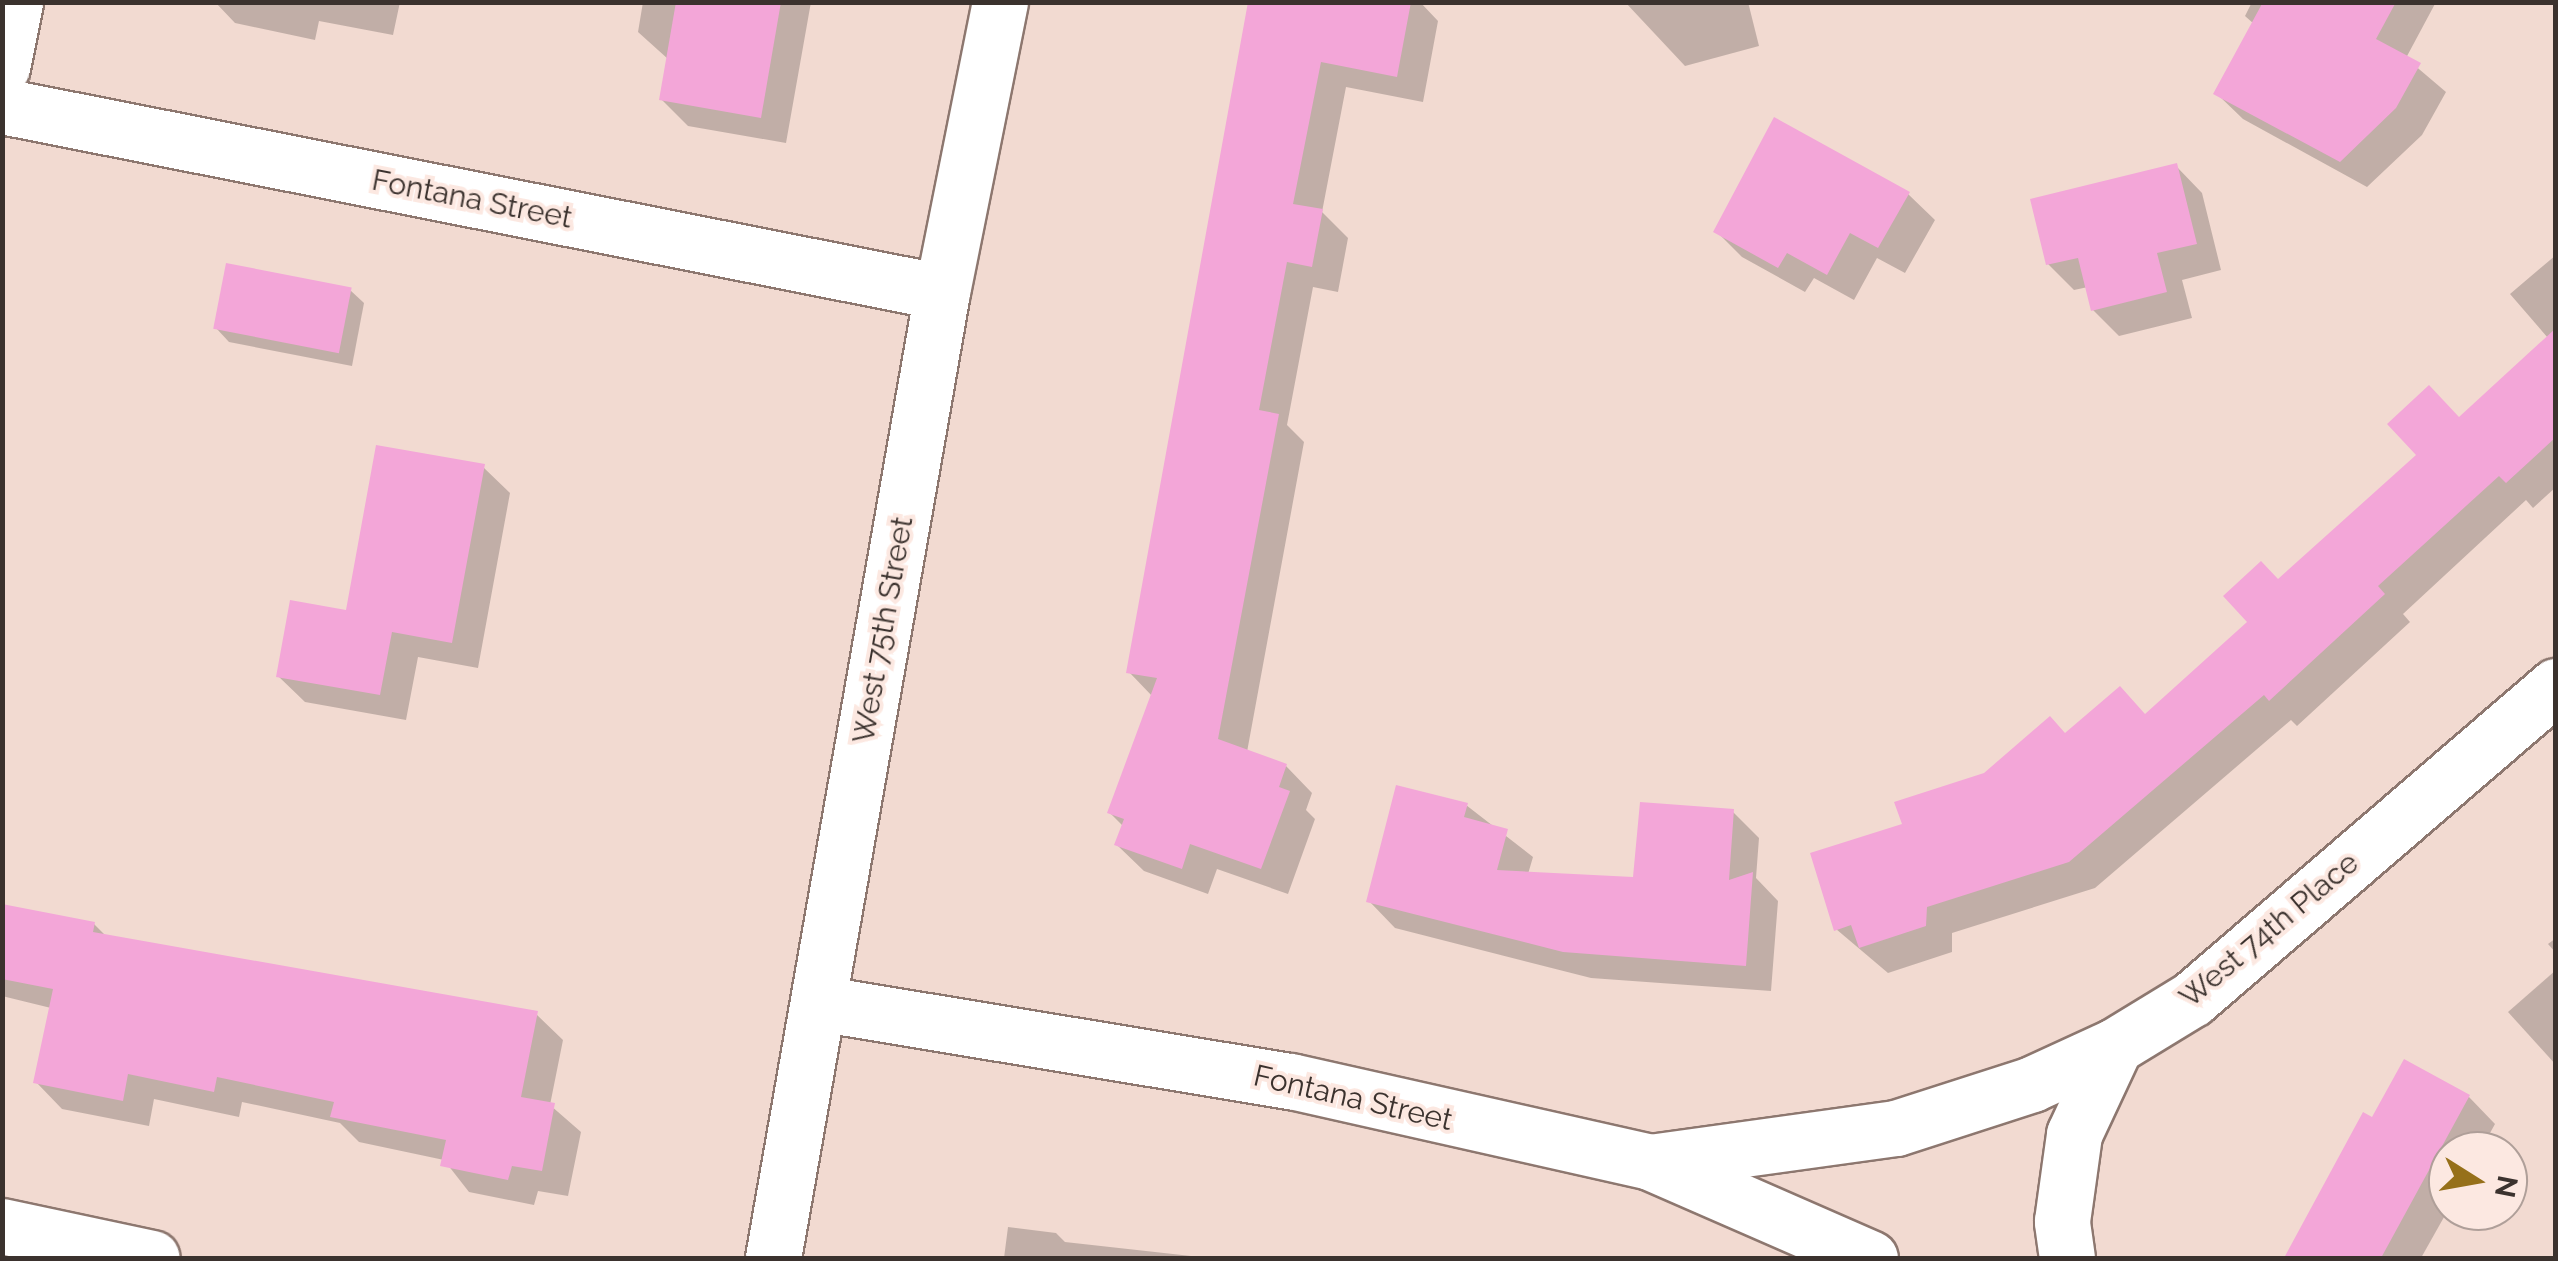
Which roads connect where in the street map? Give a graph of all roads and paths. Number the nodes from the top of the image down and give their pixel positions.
1 (15, 2) edge
2 (1000, 2) edge
3 (2, 67) edge
4 (2, 106) edge
5 (942, 292) junction
6 (2556, 686) edge
7 (818, 1003) junction
8 (2115, 1046) junction
9 (1650, 1162) junction
10 (2, 1226) edge
11 (152, 1258) edge
12 (773, 1258) edge
13 (1870, 1258) edge
14 (2066, 1258) edge

1 - 3 street
2 - 5 street, West 75th Street
4 - 5 street, Fontana Street
5 - 7 street, West 75th Street
6 - 8 street, West 74th Place
7 - 9 street, Fontana Street
7 - 12 street, West 75th Street
8 - 9 street, West 74th Place
8 - 14 street
9 - 13 street, Fontana Street
10 - 11 street

